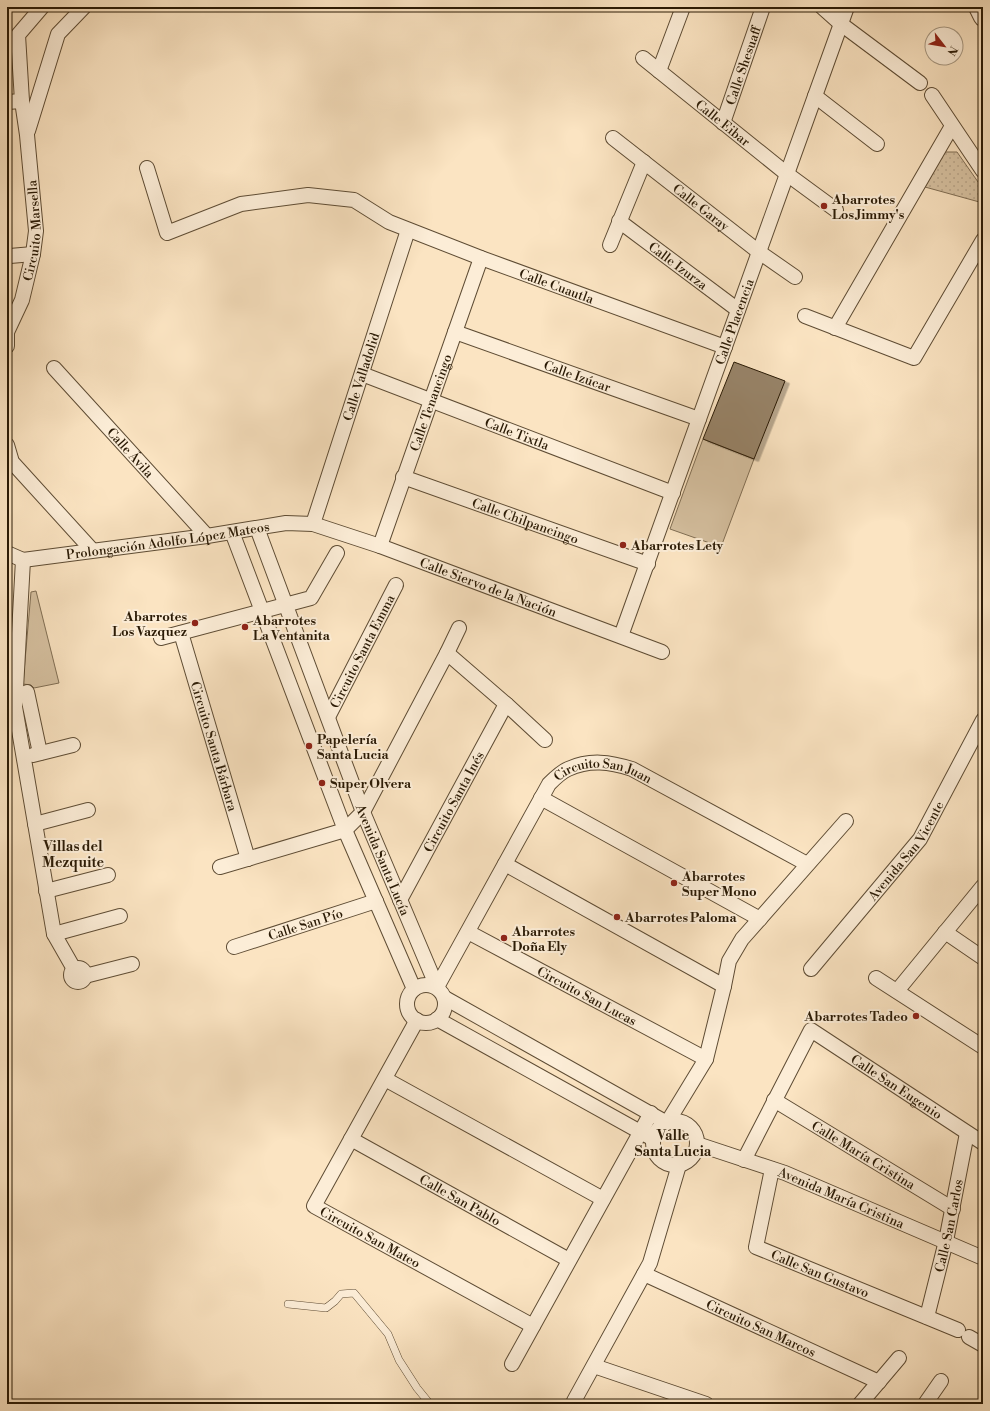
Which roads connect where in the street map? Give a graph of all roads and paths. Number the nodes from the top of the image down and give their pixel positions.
1 (42, 7) edge
2 (84, 7) edge
3 (683, 7) edge
4 (764, 7) edge
5 (822, 7) edge
6 (847, 7) edge
7 (978, 7) edge
8 (983, 16) edge
9 (841, 24) junction
10 (643, 58) dead end
11 (659, 71) junction
12 (920, 83) dead end
13 (932, 95) dead end
14 (815, 96) junction
15 (22, 101) junction
16 (7, 102) edge
17 (723, 123) junction
18 (952, 126) junction
19 (27, 135) junction
20 (613, 138) dead end
21 (877, 144) dead end
22 (644, 162) junction
23 (147, 168) dead end
24 (983, 171) edge
25 (787, 174) junction
26 (836, 210) dead end
27 (619, 221) junction
28 (408, 230) junction
29 (983, 240) edge
30 (610, 245) dead end
31 (759, 252) junction
32 (33, 254) junction
33 (10, 256) dead end
34 (481, 258) junction
35 (795, 277) dead end
36 (738, 310) junction
37 (805, 316) dead end
38 (835, 328) junction
39 (455, 332) junction
40 (7, 346) edge
41 (725, 346) junction
42 (54, 368) dead end
43 (362, 374) junction
44 (430, 401) junction
45 (699, 419) junction
46 (7, 445) edge
47 (403, 477) junction
48 (673, 493) junction
49 (313, 524) junction
50 (257, 528) junction
51 (232, 532) junction
52 (207, 536) junction
53 (380, 546) junction
54 (92, 550) junction
55 (7, 553) edge
56 (337, 553) dead end
57 (23, 560) junction
58 (648, 564) junction
59 (396, 585) dead end
60 (286, 604) junction
61 (262, 611) junction
62 (459, 628) dead end
63 (181, 633) junction
64 (621, 636) junction
65 (161, 638) dead end
66 (662, 652) dead end
67 (447, 654) junction
68 (27, 692) dead end
69 (506, 704) junction
70 (11, 711) edge
71 (328, 717) junction
72 (983, 720) edge
73 (545, 740) dead end
74 (73, 745) dead end
75 (40, 753) junction
76 (24, 757) junction
77 (541, 798) junction
78 (88, 810) dead end
79 (363, 812) junction
80 (846, 821) dead end
81 (35, 824) junction
82 (345, 830) junction
83 (248, 859) junction
84 (504, 864) junction
85 (807, 864) junction
86 (220, 867) dead end
87 (108, 875) dead end
88 (983, 886) edge
89 (46, 891) junction
90 (400, 900) junction
91 (376, 901) junction
92 (120, 916) dead end
93 (760, 919) junction
94 (468, 932) junction
95 (945, 932) junction
96 (54, 934) junction
97 (234, 946) dead end
98 (983, 958) edge
99 (132, 964) dead end
100 (810, 969) dead end
101 (876, 978) dead end
102 (724, 986) junction
103 (414, 989) junction
104 (897, 991) junction
105 (441, 993) junction
106 (437, 1019) junction
107 (417, 1020) junction
108 (983, 1047) edge
109 (552, 1058) junction
110 (706, 1059) junction
111 (541, 1077) junction
112 (384, 1079) junction
113 (774, 1100) junction
114 (651, 1113) junction
115 (667, 1123) junction
116 (641, 1132) junction
117 (967, 1133) junction
118 (351, 1139) junction
119 (653, 1139) junction
120 (983, 1143) edge
121 (697, 1144) junction
122 (744, 1160) junction
123 (680, 1165) junction
124 (772, 1169) junction
125 (604, 1199) junction
126 (953, 1209) junction
127 (946, 1241) junction
128 (983, 1258) edge
129 (569, 1260) junction
130 (644, 1274) junction
131 (288, 1304) dead end
132 (927, 1317) junction
133 (533, 1326) junction
134 (983, 1345) edge
135 (899, 1358) dead end
136 (512, 1364) dead end
137 (594, 1366) junction
138 (942, 1381) dead end
139 (879, 1382) junction
140 (574, 1401) dead end
141 (430, 1404) edge
142 (706, 1404) edge
143 (860, 1404) edge
144 (925, 1404) edge

1 - 15 street, Circuito Marsella
2 - 19 street, Circuito Marsella
3 - 11 street
4 - 17 street, Calle Shesuaff
5 - 9 street
6 - 9 street, Calle Placencia
7 - 8 street
9 - 12 street
9 - 14 street, Calle Placencia
10 - 11 street, Calle Eibar
11 - 17 street, Calle Eibar
13 - 18 street
14 - 21 street
14 - 25 street, Calle Placencia
15 - 16 street
15 - 19 street, Circuito Marsella
17 - 25 street, Calle Eibar
18 - 24 street
18 - 38 street
19 - 32 street, Circuito Marsella
20 - 22 street, Calle Garay
22 - 27 street
22 - 31 street, Calle Garay
23 - 28 street, Calle Cuautla
25 - 26 street, Calle Eibar
25 - 31 street, Calle Placencia
27 - 30 street
27 - 36 street, Calle Izurza
28 - 34 street, Calle Cuautla
28 - 43 street, Calle Valladolid
29 - 38 street
31 - 35 street, Calle Garay
31 - 36 street, Calle Placencia
32 - 33 street
32 - 40 street, Circuito Marsella
34 - 39 street, Calle Tenancingo
34 - 41 street, Calle Cuautla
36 - 41 street, Calle Placencia
37 - 38 street
39 - 44 street, Calle Tenancingo
39 - 45 street, Calle Izúcar
41 - 45 street, Calle Placencia
42 - 52 street, Calle Ávila
43 - 44 street, Calle Tixtla
43 - 49 street, Calle Valladolid
44 - 47 street, Calle Tenancingo
44 - 48 street, Calle Tixtla
45 - 48 street, Calle Placencia
46 - 54 street
47 - 53 street, Calle Tenancingo
47 - 58 street, Calle Chilpancingo
48 - 58 street, Calle Placencia
49 - 50 street, Prolongación Adolfo López Mateos
49 - 53 street, Calle Siervo de la Nación
50 - 51 street, Prolongación Adolfo López Mateos
50 - 60 street, Avenida Santa Lucía
51 - 52 street, Prolongación Adolfo López Mateos
51 - 61 street, Avenida Santa Lucía
52 - 54 street, Prolongación Adolfo López Mateos
53 - 64 street, Calle Siervo de la Nación
54 - 57 street, Prolongación Adolfo López Mateos
55 - 57 street
56 - 60 street
57 - 70 street
58 - 64 street, Calle Placencia
59 - 71 street, Circuito Santa Emma
60 - 61 street
60 - 71 street, Avenida Santa Lucía
61 - 63 street
61 - 82 street, Avenida Santa Lucía
62 - 67 street
63 - 65 street
63 - 83 street, Circuito Santa Bárbara
64 - 66 street, Calle Siervo de la Nación
67 - 69 street
67 - 79 street
68 - 75 street
69 - 73 street
69 - 90 street, Circuito Santa Inés
70 - 76 street
71 - 79 street, Avenida Santa Lucía
72 - 100 street, Avenida San Vicente
74 - 75 street
75 - 76 street
76 - 81 street
77 - 84 street
77 - 85 street, Circuito San Juan
77 - 93 street, Circuito San Juan
78 - 81 street
79 - 82 street
79 - 90 street, Avenida Santa Lucía
80 - 85 street
81 - 89 street
82 - 83 street
82 - 91 street, Avenida Santa Lucía
83 - 86 street
84 - 94 street
84 - 102 street
85 - 93 street
87 - 89 street
88 - 95 street
89 - 96 street
90 - 105 street, Avenida Santa Lucía
91 - 97 street, Calle San Pío
91 - 103 street, Avenida Santa Lucía
92 - 96 street
93 - 102 street
94 - 105 street
94 - 110 street, Circuito San Lucas
95 - 98 street
95 - 104 street
96 - 99 street
101 - 104 street
102 - 110 street
103 - 105 street
103 - 107 street
104 - 108 street
105 - 106 street
105 - 109 street
106 - 107 street
106 - 111 street
107 - 112 street, Circuito San Mateo
109 - 111 street
109 - 114 street
110 - 115 street
111 - 116 street
112 - 118 street, Circuito San Mateo
112 - 125 street
113 - 117 street, Calle San Eugenio
113 - 122 street
113 - 126 street, Calle María Cristina
114 - 115 street
114 - 116 street
115 - 119 street
115 - 121 street
116 - 119 street
116 - 125 street
117 - 120 street, Calle San Eugenio
117 - 126 street, Calle San Carlos
118 - 129 street, Calle San Pablo
118 - 133 street, Circuito San Mateo
119 - 123 street
121 - 122 street, Avenida María Cristina
121 - 123 street
122 - 124 street, Avenida María Cristina
123 - 130 street
124 - 127 street, Avenida María Cristina
124 - 132 street, Calle San Gustavo
125 - 129 street
126 - 127 street, Calle San Carlos
127 - 128 street, Avenida María Cristina
127 - 132 street, Calle San Carlos
129 - 133 street
130 - 137 street
130 - 139 street, Circuito San Marcos
131 - 141 lane
132 - 134 street, Calle San Gustavo
133 - 136 street
135 - 139 street
137 - 140 street
137 - 142 street
138 - 144 street
139 - 143 street

